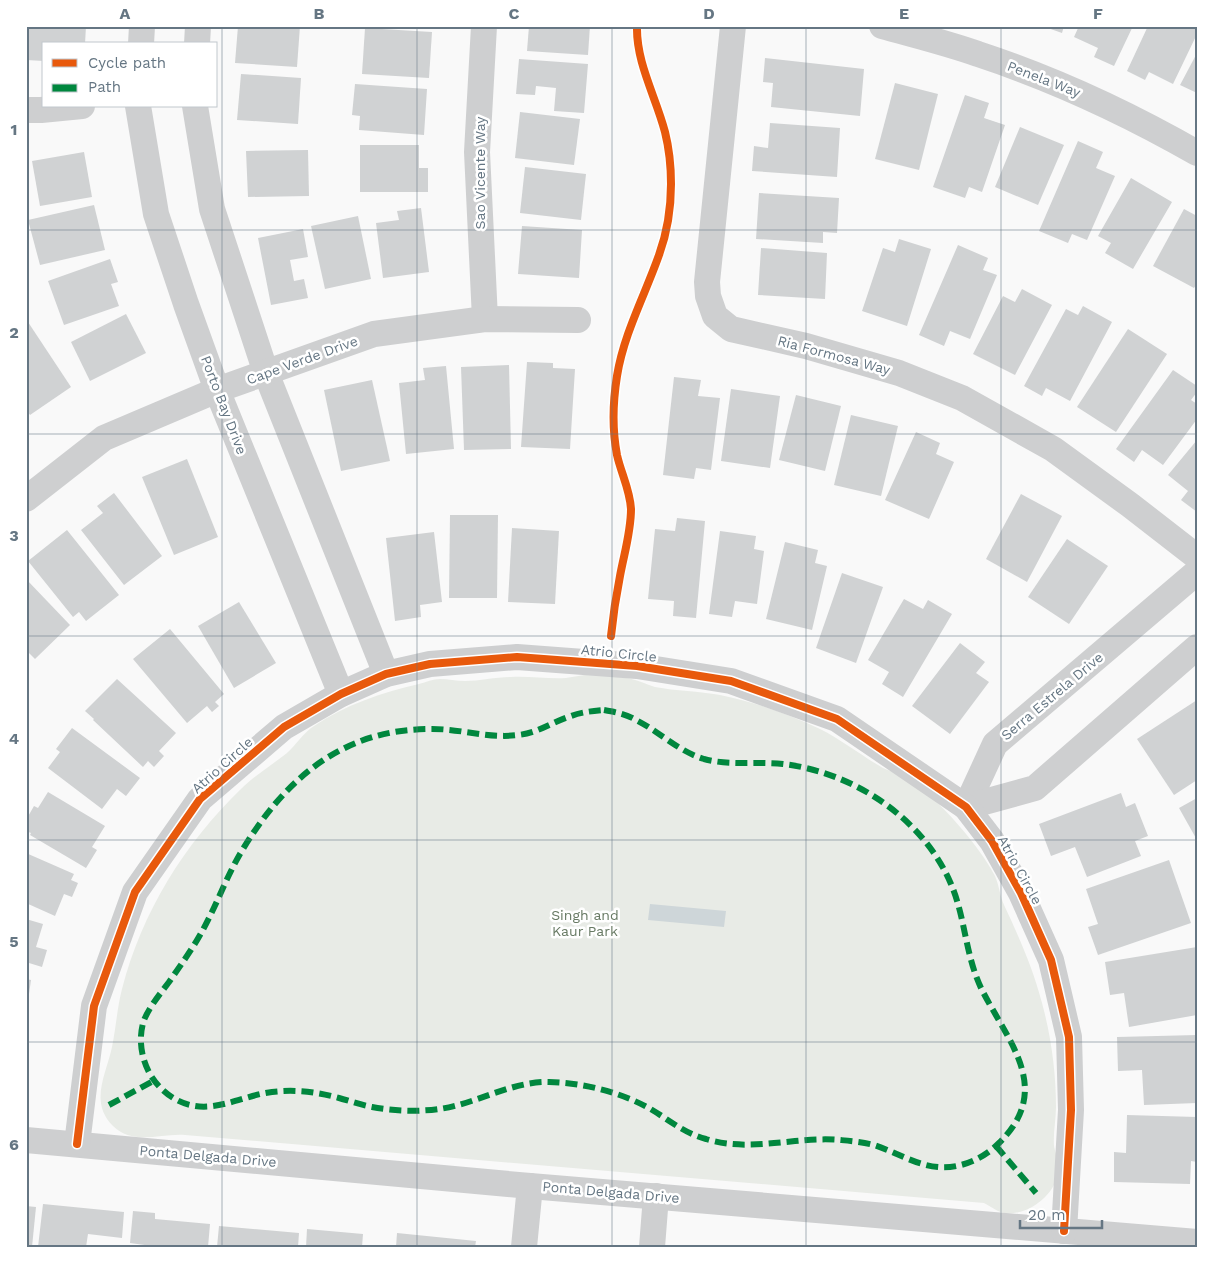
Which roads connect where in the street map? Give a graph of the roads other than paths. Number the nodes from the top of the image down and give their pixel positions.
1 (142, 26) edge
2 (198, 26) edge
3 (484, 26) edge
4 (733, 26) edge
5 (882, 26) edge
6 (141, 42) edge
7 (197, 42) edge
8 (62, 108) edge
9 (138, 108) edge
10 (195, 108) edge
11 (26, 110) edge
12 (1197, 154) edge
13 (485, 320) junction
14 (578, 320) dead end
15 (266, 373) junction
16 (217, 390) junction
17 (26, 499) edge
18 (1197, 557) edge
19 (1197, 572) edge
20 (1197, 647) edge
21 (386, 674) junction
22 (341, 694) junction
23 (966, 807) junction
24 (26, 1140) edge
25 (77, 1144) junction
26 (530, 1186) junction
27 (656, 1196) junction
28 (1064, 1231) junction
29 (1197, 1242) edge
30 (524, 1247) edge
31 (652, 1247) edge

1 - 6 street
2 - 7 street
3 - 13 street, Sao Vicente Way
4 - 18 street, Ria Formosa Way
5 - 12 street, Penela Way
8 - 11 street
9 - 16 street, Porto Bay Drive
10 - 15 street
13 - 14 street, Cape Verde Drive
13 - 15 street, Cape Verde Drive
15 - 16 street, Cape Verde Drive
15 - 21 street
16 - 17 street, Cape Verde Drive
16 - 22 street, Porto Bay Drive
19 - 23 street, Serra Estrela Drive
20 - 23 street
21 - 22 street, Atrio Circle
21 - 23 street, Atrio Circle
22 - 25 street, Atrio Circle
23 - 28 street, Atrio Circle
24 - 25 street, Ponta Delgada Drive
25 - 26 street, Ponta Delgada Drive
26 - 27 street, Ponta Delgada Drive
26 - 30 street
27 - 28 street, Ponta Delgada Drive
27 - 31 street
28 - 29 street, Ponta Delgada Drive

